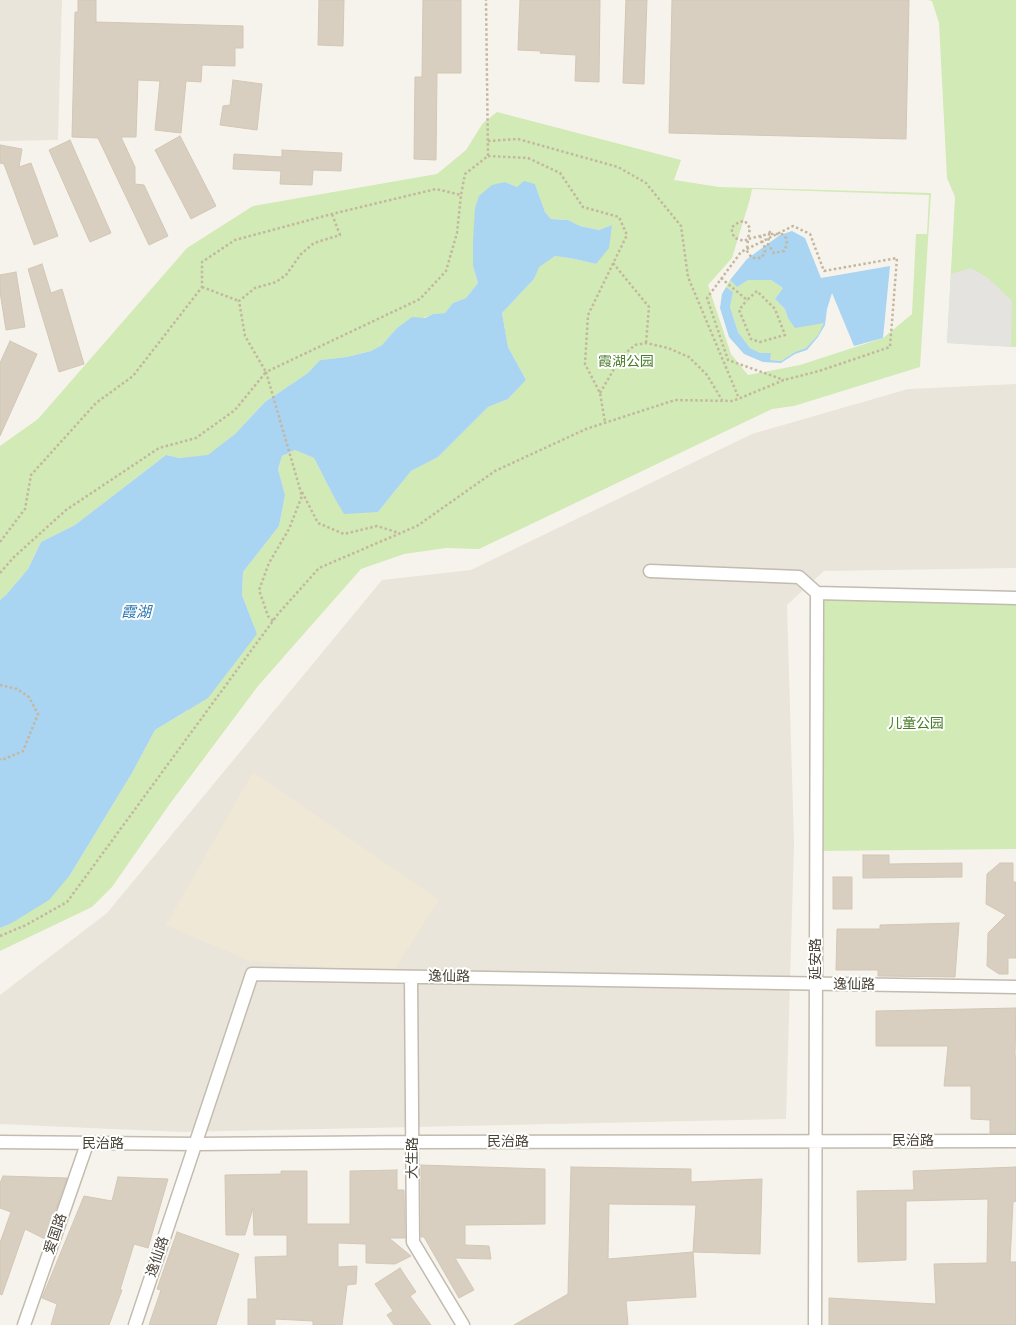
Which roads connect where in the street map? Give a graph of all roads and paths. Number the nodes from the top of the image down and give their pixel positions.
1 (486, 0) edge
2 (488, 140) junction
3 (488, 156) junction
4 (461, 195) junction
5 (332, 214) junction
6 (771, 229) dead end
7 (769, 234) junction
8 (760, 236) junction
9 (748, 239) junction
10 (613, 263) junction
11 (722, 278) junction
12 (202, 287) junction
13 (747, 300) junction
14 (239, 301) junction
15 (646, 343) junction
16 (266, 372) junction
17 (784, 380) junction
18 (600, 393) junction
19 (738, 396) dead end
20 (722, 400) junction
21 (605, 422) junction
22 (300, 489) junction
23 (400, 534) junction
24 (0, 542) edge
25 (650, 571) dead end
26 (0, 573) edge
27 (817, 593) junction
28 (1016, 598) edge
29 (273, 621) junction
30 (0, 685) edge
31 (0, 759) edge
32 (0, 936) edge
33 (411, 977) junction
34 (816, 984) junction
35 (1016, 987) edge
36 (816, 1141) junction
37 (1016, 1141) edge
38 (0, 1142) edge
39 (414, 1142) junction
40 (87, 1144) junction
41 (196, 1144) junction
42 (24, 1325) edge
43 (134, 1325) edge
44 (463, 1325) edge
45 (816, 1325) edge

1 - 2 path
2 - 3 path
2 - 19 path
3 - 4 path
3 - 10 path
4 - 5 path
4 - 16 path
5 - 12 path
5 - 14 path
6 - 7 path, bridge
7 - 7 path, bridge
7 - 8 path, bridge
8 - 9 path, bridge
8 - 9 path, bridge
9 - 9 path, bridge
10 - 15 path
10 - 18 path
11 - 13 path
11 - 17 path
11 - 17 path
12 - 14 path
12 - 24 path
13 - 13 path
14 - 16 path
15 - 18 path
15 - 20 path
16 - 22 path
16 - 26 path
17 - 20 path
18 - 21 path
20 - 21 path
21 - 23 path
22 - 23 path
22 - 29 path
23 - 29 path
25 - 27 street
27 - 28 street
27 - 34 street, 延安路
29 - 32 path
30 - 31 path
33 - 34 street, 逸仙路
33 - 39 street, 大生路
33 - 41 street, 逸仙路
34 - 35 street, 逸仙路
34 - 36 street, 延安路
36 - 37 street, 民治路
36 - 39 street, 民治路
36 - 45 street, 延安路
38 - 40 street, 民治路
39 - 41 street, 民治路
39 - 44 street, 大生路
40 - 41 street, 民治路
40 - 42 street, 爱国路
41 - 43 street, 逸仙路

